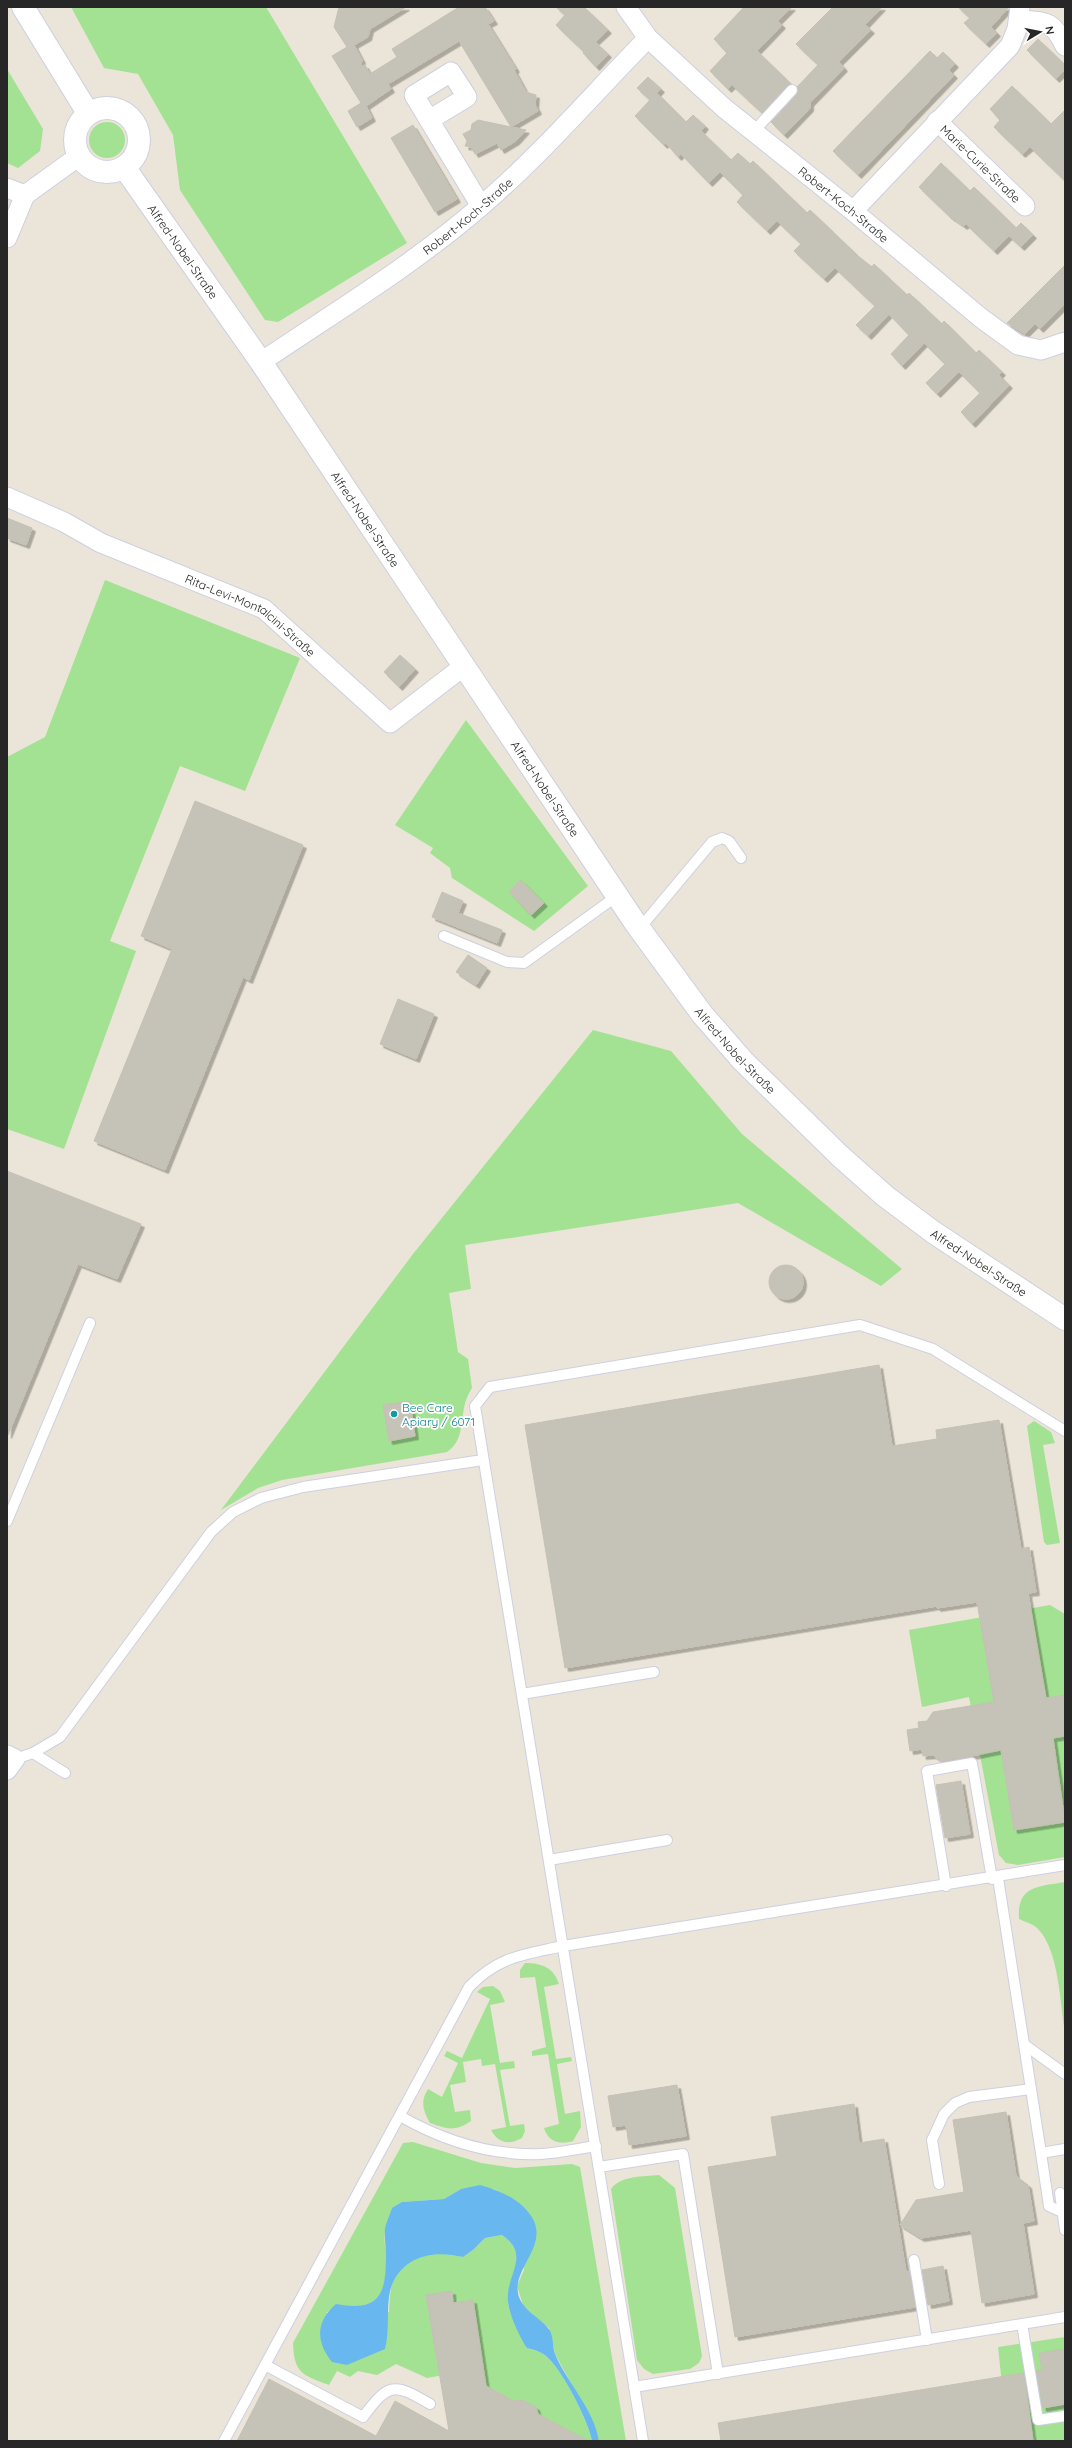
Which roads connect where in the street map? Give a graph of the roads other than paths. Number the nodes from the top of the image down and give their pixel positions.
1 (23, 7) edge
2 (626, 7) edge
3 (1020, 13) edge
4 (648, 38) junction
5 (1065, 46) edge
6 (792, 90) dead end
7 (88, 113) junction
8 (429, 120) dead end
9 (937, 122) junction
10 (753, 132) junction
11 (79, 156) junction
12 (124, 167) junction
13 (7, 188) edge
14 (25, 195) junction
15 (481, 206) junction
16 (1025, 206) dead end
17 (853, 211) junction
18 (7, 238) edge
19 (1058, 345) edge
20 (261, 362) junction
21 (7, 497) edge
22 (464, 666) junction
23 (741, 858) dead end
24 (618, 896) junction
25 (640, 928) junction
26 (444, 936) dead end
27 (1065, 1319) edge
28 (90, 1323) dead end
29 (1065, 1431) edge
30 (483, 1460) junction
31 (7, 1521) edge
32 (654, 1672) dead end
33 (522, 1694) junction
34 (33, 1753) junction
35 (10, 1761) edge
36 (65, 1773) dead end
37 (667, 1840) dead end
38 (549, 1860) junction
39 (1065, 1866) edge
40 (995, 1878) junction
41 (946, 1886) junction
42 (563, 1946) junction
43 (1025, 2045) junction
44 (1065, 2074) edge
45 (1031, 2089) junction
46 (400, 2116) junction
47 (596, 2146) junction
48 (1065, 2149) edge
49 (1041, 2153) junction
50 (599, 2167) junction
51 (939, 2184) dead end
52 (1060, 2193) dead end
53 (1062, 2212) junction
54 (1065, 2230) edge
55 (914, 2260) dead end
56 (1065, 2317) edge
57 (1022, 2324) junction
58 (928, 2340) junction
59 (265, 2365) junction
60 (718, 2374) junction
61 (634, 2387) junction
62 (430, 2404) dead end
63 (1065, 2416) edge
64 (224, 2441) edge
65 (643, 2441) edge

1 - 7 street
2 - 4 street, Robert-Koch-Straße
3 - 5 street, Marie-Curie-Straße
3 - 9 street, Marie-Curie-Straße
4 - 10 street, Robert-Koch-Straße
4 - 15 street, Robert-Koch-Straße
6 - 10 lane
7 - 11 street
7 - 12 street
8 - 15 street
9 - 16 street, Marie-Curie-Straße
9 - 17 street, Marie-Curie-Straße
10 - 17 street, Robert-Koch-Straße
11 - 12 street
11 - 14 street
12 - 20 street, Alfred-Nobel-Straße
13 - 14 street
14 - 18 street
15 - 20 street, Robert-Koch-Straße
17 - 19 street, Robert-Koch-Straße
20 - 22 street, Alfred-Nobel-Straße
21 - 22 street, Rita-Levi-Montalcini-Straße
22 - 24 street, Alfred-Nobel-Straße
23 - 25 lane
24 - 25 street, Alfred-Nobel-Straße
24 - 26 lane
25 - 27 street, Alfred-Nobel-Straße
28 - 31 lane
29 - 30 lane
30 - 33 lane
30 - 34 lane
32 - 33 lane
33 - 38 lane
34 - 35 lane
34 - 36 lane
37 - 38 lane
38 - 42 lane
39 - 40 lane
40 - 41 lane
40 - 41 lane
40 - 43 lane
41 - 42 lane
42 - 46 lane
42 - 47 lane
43 - 44 lane
43 - 45 lane
45 - 49 lane
45 - 51 lane
46 - 47 lane
46 - 59 lane
47 - 50 lane
48 - 49 lane
49 - 53 lane
50 - 60 lane
50 - 61 lane
52 - 53 lane
53 - 54 lane
55 - 58 lane
56 - 57 lane
57 - 58 lane
57 - 63 lane
58 - 60 lane
59 - 62 lane
59 - 64 lane
60 - 61 lane
61 - 65 lane

